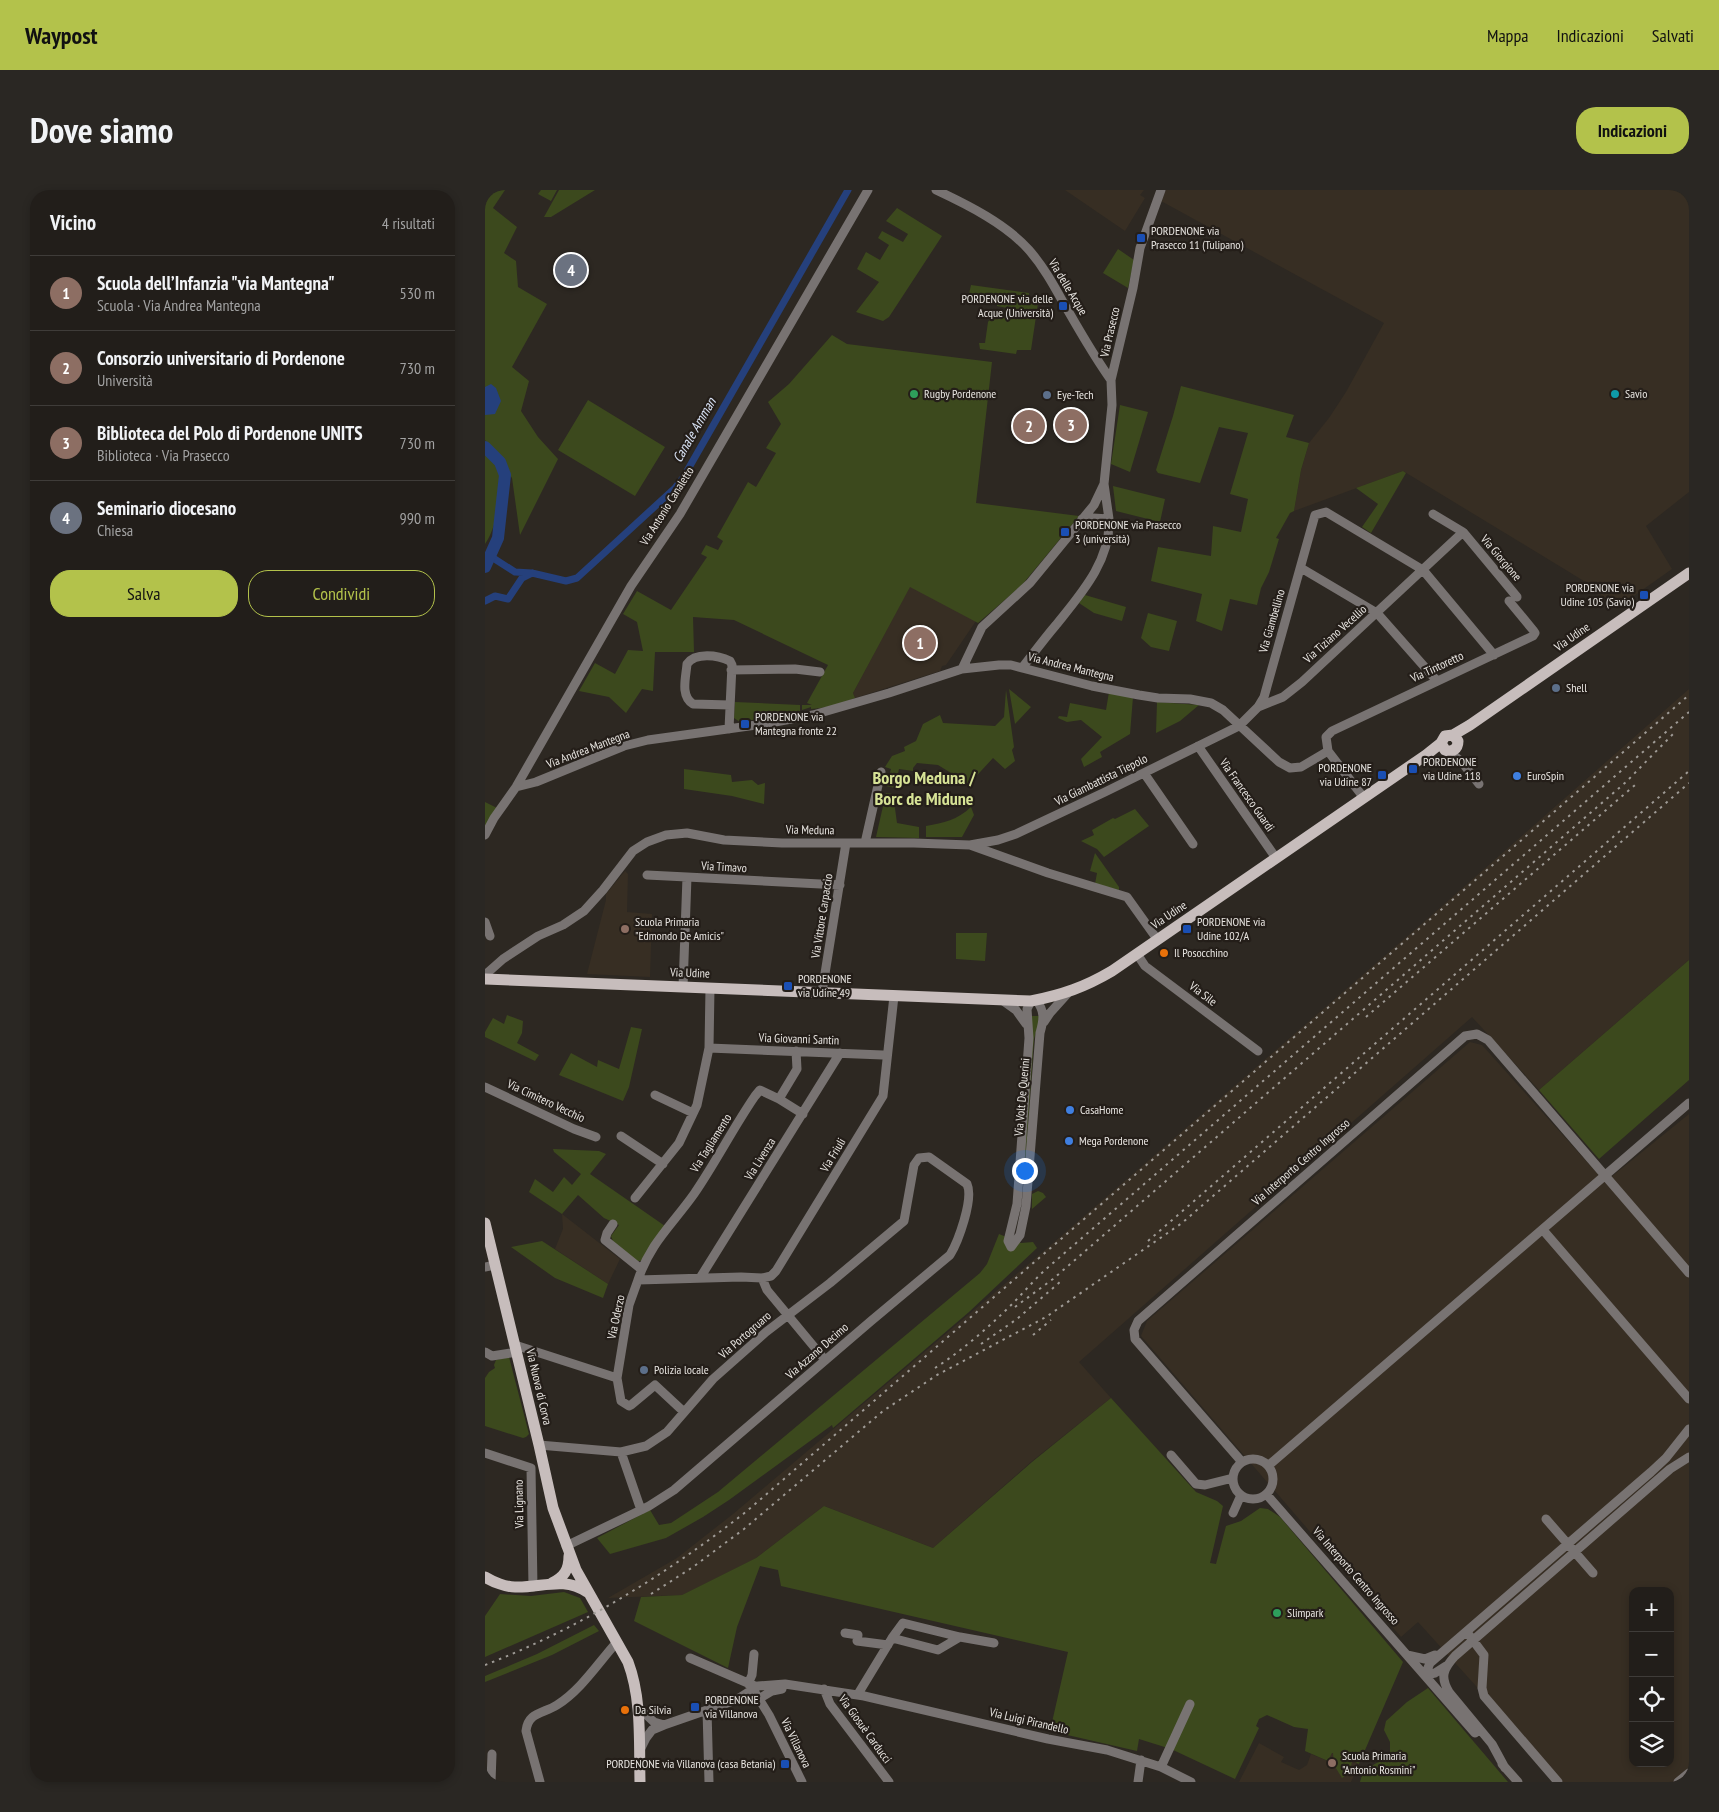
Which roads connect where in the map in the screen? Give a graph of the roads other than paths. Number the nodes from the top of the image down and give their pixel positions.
1 (868, 190) edge
2 (937, 190) edge
3 (1161, 190) edge
4 (1111, 380) junction
5 (1105, 484) junction
6 (1433, 514) dead end
7 (1083, 519) junction
8 (1109, 519) junction
9 (1463, 532) junction
10 (1301, 568) junction
11 (1423, 570) junction
12 (1689, 573) edge
13 (1513, 599) joint
14 (1377, 613) junction
15 (1494, 655) junction
16 (1022, 668) junction
17 (962, 669) junction
18 (731, 670) junction
19 (819, 672) dead end
20 (1437, 681) junction
21 (729, 705) junction
22 (1258, 707) junction
23 (1239, 726) junction
24 (729, 729) junction
25 (1450, 744) junction
26 (1198, 746) junction
27 (1328, 751) junction
28 (881, 772) dead end
29 (1144, 773) junction
30 (1479, 784) dead end
31 (516, 787) junction
32 (1364, 798) junction
33 (485, 835) edge
34 (846, 843) junction
35 (865, 843) junction
36 (1193, 844) dead end
37 (969, 845) junction
38 (1276, 858) junction
39 (647, 875) dead end
40 (687, 877) junction
41 (840, 885) junction
42 (485, 922) edge
43 (490, 936) dead end
44 (1157, 940) junction
45 (1137, 954) junction
46 (485, 975) edge
47 (485, 979) edge
48 (683, 987) junction
49 (710, 988) junction
50 (822, 992) junction
51 (1068, 993) junction
52 (894, 996) junction
53 (1002, 1000) junction
54 (1034, 1001) junction
55 (1042, 1027) junction
56 (1029, 1030) junction
57 (709, 1048) junction
58 (796, 1051) junction
59 (1257, 1051) dead end
60 (840, 1054) junction
61 (887, 1054) junction
62 (485, 1087) edge
63 (655, 1095) dead end
64 (779, 1099) junction
65 (1689, 1103) edge
66 (693, 1113) junction
67 (803, 1114) junction
68 (621, 1136) dead end
69 (596, 1137) dead end
70 (663, 1164) junction
71 (1024, 1173) junction
72 (1605, 1176) junction
73 (967, 1184) joint
74 (635, 1198) dead end
75 (485, 1223) edge
76 (613, 1224) dead end
77 (1543, 1230) junction
78 (490, 1266) edge
79 (641, 1269) junction
80 (1689, 1273) edge
81 (700, 1278) junction
82 (762, 1278) junction
83 (638, 1280) junction
84 (788, 1314) junction
85 (516, 1349) junction
86 (489, 1354) edge
87 (825, 1360) junction
88 (617, 1378) junction
89 (1689, 1399) edge
90 (684, 1412) junction
91 (1689, 1430) edge
92 (539, 1445) junction
93 (621, 1452) junction
94 (485, 1453) edge
95 (1171, 1455) dead end
96 (1689, 1457) edge
97 (1242, 1462) junction
98 (1269, 1465) junction
99 (1233, 1478) junction
100 (1241, 1495) junction
101 (1267, 1495) junction
102 (641, 1510) junction
103 (1233, 1513) dead end
104 (1546, 1519) dead end
105 (1571, 1548) junction
106 (568, 1551) junction
107 (1593, 1573) dead end
108 (485, 1577) edge
109 (563, 1577) junction
110 (582, 1581) junction
111 (550, 1584) junction
112 (533, 1587) junction
113 (589, 1594) junction
114 (1466, 1632) junction
115 (845, 1633) dead end
116 (960, 1637) junction
117 (1473, 1640) junction
118 (617, 1642) junction
119 (890, 1642) junction
120 (994, 1643) dead end
121 (754, 1654) dead end
122 (1440, 1654) junction
123 (1407, 1655) junction
124 (689, 1658) dead end
125 (1446, 1666) junction
126 (1425, 1675) junction
127 (823, 1689) junction
128 (758, 1690) junction
129 (858, 1694) junction
130 (1190, 1704) dead end
131 (637, 1706) junction
132 (707, 1710) junction
133 (638, 1725) junction
134 (653, 1726) junction
135 (492, 1754) dead end
136 (639, 1754) junction
137 (1141, 1760) junction
138 (1161, 1767) junction
139 (1505, 1768) junction
140 (1689, 1773) edge
141 (491, 1782) edge
142 (540, 1782) edge
143 (640, 1782) edge
144 (709, 1782) edge
145 (801, 1782) edge
146 (889, 1782) edge
147 (1138, 1782) edge
148 (1191, 1782) edge
149 (1518, 1782) edge
150 (1558, 1782) edge
151 (1678, 1782) edge

1 - 31 street, Via Antonio Canaletto
2 - 4 street, Via delle Acque
3 - 4 street, Via Prasecco
4 - 5 street, Via Prasecco
5 - 7 street, Via Prasecco
5 - 8 street, Via Prasecco
6 - 9 street
7 - 8 street
7 - 17 street, Via Prasecco
8 - 16 street, Via Prasecco
9 - 11 street, Via Giorgione
9 - 13 street, Via Giorgione
10 - 11 street, Via Giambellino
10 - 14 street
10 - 22 street, Via Giambellino
11 - 14 street, Via Tiziano Vecellio
11 - 15 street
12 - 25 main road, Via Udine
13 - 15 street, Via Tintoretto
14 - 20 street
14 - 22 street, Via Tiziano Vecellio
15 - 20 street, Via Tintoretto
16 - 17 street, Via Andrea Mantegna
16 - 23 street, Via Andrea Mantegna
17 - 24 street, Via Andrea Mantegna
18 - 19 street
18 - 21 street
18 - 21 street
20 - 27 street, Via Tintoretto
21 - 24 street
22 - 23 street, Via Giambellino
23 - 26 street, Via Giambattista Tiepolo
23 - 27 street, Via Andrea Mantegna
24 - 31 street, Via Andrea Mantegna
25 - 30 street
25 - 32 main road, Via Udine
26 - 29 street, Via Giambattista Tiepolo
26 - 38 street, Via Francesco Guardi
27 - 32 street
28 - 35 street
29 - 36 street
29 - 37 street, Via Giambattista Tiepolo
31 - 33 street, Via Antonio Canaletto
32 - 38 main road, Via Udine
34 - 35 street, Via Meduna
34 - 41 street, Via Vittore Carpaccio
34 - 46 street, Via Meduna
35 - 37 street, Via Meduna
37 - 44 street, Via Meduna
38 - 44 main road, Via Udine
39 - 40 street
40 - 41 street, Via Timavo
40 - 48 street, Via Timavo
41 - 50 street, Via Vittore Carpaccio
42 - 43 street
44 - 45 main road, Via Udine
45 - 51 main road, Via Udine
45 - 59 street, Via Sile
47 - 48 main road, Via Udine
48 - 49 main road, Via Udine
49 - 50 main road, Via Udine
49 - 57 street
50 - 52 main road, Via Udine
51 - 54 main road, Via Udine
51 - 55 street, Via Volt De Querini
52 - 53 main road, Via Udine
52 - 61 street, Via Friuli
53 - 54 main road, Via Udine
53 - 56 street
54 - 55 street, Via Volt De Querini
54 - 56 street, Via Volt De Querini
55 - 71 street, Via Volt De Querini
56 - 71 street, Via Volt De Querini
57 - 58 street, Via Giovanni Santin
57 - 66 street
58 - 60 street, Via Giovanni Santin
58 - 64 street
60 - 61 street, Via Giovanni Santin
60 - 67 street, Via Livenza
61 - 82 street, Via Friuli
62 - 69 street, Via Cimitero Vecchio
63 - 66 street
64 - 67 street
64 - 79 street, Via Tagliamento
65 - 72 street
66 - 70 street
67 - 81 street, Via Livenza
68 - 70 street
70 - 74 street
71 - 71 street, Via Volt De Querini
72 - 77 street
72 - 80 street, Via Interporto Centro Ingrosso
72 - 97 street, Via Interporto Centro Ingrosso
73 - 84 street, Via Portogruaro
73 - 87 street, Via Azzano Decimo
75 - 78 main road, Via Nuova di Corva
76 - 79 street
77 - 89 street
77 - 98 street
78 - 85 main road, Via Nuova di Corva
79 - 83 street, Via Tagliamento
81 - 82 street
81 - 83 street
82 - 84 street, Via Portogruaro
83 - 88 street, Via Oderzo
84 - 87 street, Via Portogruaro
84 - 90 street, Via Portogruaro
85 - 86 street
85 - 88 street
85 - 92 main road, Via Nuova di Corva
87 - 102 street, Via Azzano Decimo
88 - 90 street, Via Oderzo
90 - 93 street, Via Portogruaro
91 - 105 street
92 - 93 street, Via Portogruaro
92 - 106 main road, Via Nuova di Corva
93 - 102 street
94 - 112 street, Via Lignano
95 - 99 street
96 - 105 street
97 - 98 street
97 - 99 street
98 - 101 street
99 - 100 street
100 - 101 street
100 - 103 street
101 - 123 street, Via Interporto Centro Ingrosso
102 - 106 street, Via Azzano Decimo
104 - 105 street
105 - 107 street
105 - 114 street
105 - 117 street
106 - 109 main road
106 - 110 main road, Via Nuova di Corva
108 - 112 main road
109 - 110 main road
109 - 111 main road
110 - 113 main road, Via Nuova di Corva
111 - 112 main road
111 - 113 main road
113 - 118 main road, Via Nuova di Corva
114 - 117 street
114 - 122 street
115 - 119 street
116 - 119 street
116 - 119 street
116 - 120 street
117 - 125 street
117 - 150 street
118 - 131 main road, Via Nuova di Corva
118 - 142 street
119 - 129 street
121 - 128 street
122 - 123 street
122 - 126 street
123 - 126 street, Via Interporto Centro Ingrosso
124 - 128 street
125 - 126 street
125 - 139 street, Via Interporto Centro Ingrosso
126 - 139 street, Via Interporto Centro Ingrosso
127 - 128 street, Via Luigi Pirandello
127 - 129 street, Via Luigi Pirandello
127 - 146 street, Via Giosuè Carducci
128 - 132 street, Via Luigi Pirandello
128 - 145 street, Via Villanova
129 - 137 street, Via Luigi Pirandello
130 - 138 street
131 - 133 main road, Via Nuova di Corva
131 - 134 street, Via Luigi Pirandello
132 - 134 street, Via Luigi Pirandello
132 - 144 street
133 - 134 street, Via Luigi Pirandello
133 - 136 main road, Via Nuova di Corva
134 - 136 street
135 - 141 street
136 - 143 main road, Via Nuova di Corva
137 - 138 street, Via Luigi Pirandello
137 - 147 street
138 - 148 street, Via Luigi Pirandello
139 - 149 street, Via Interporto Centro Ingrosso
140 - 151 street

